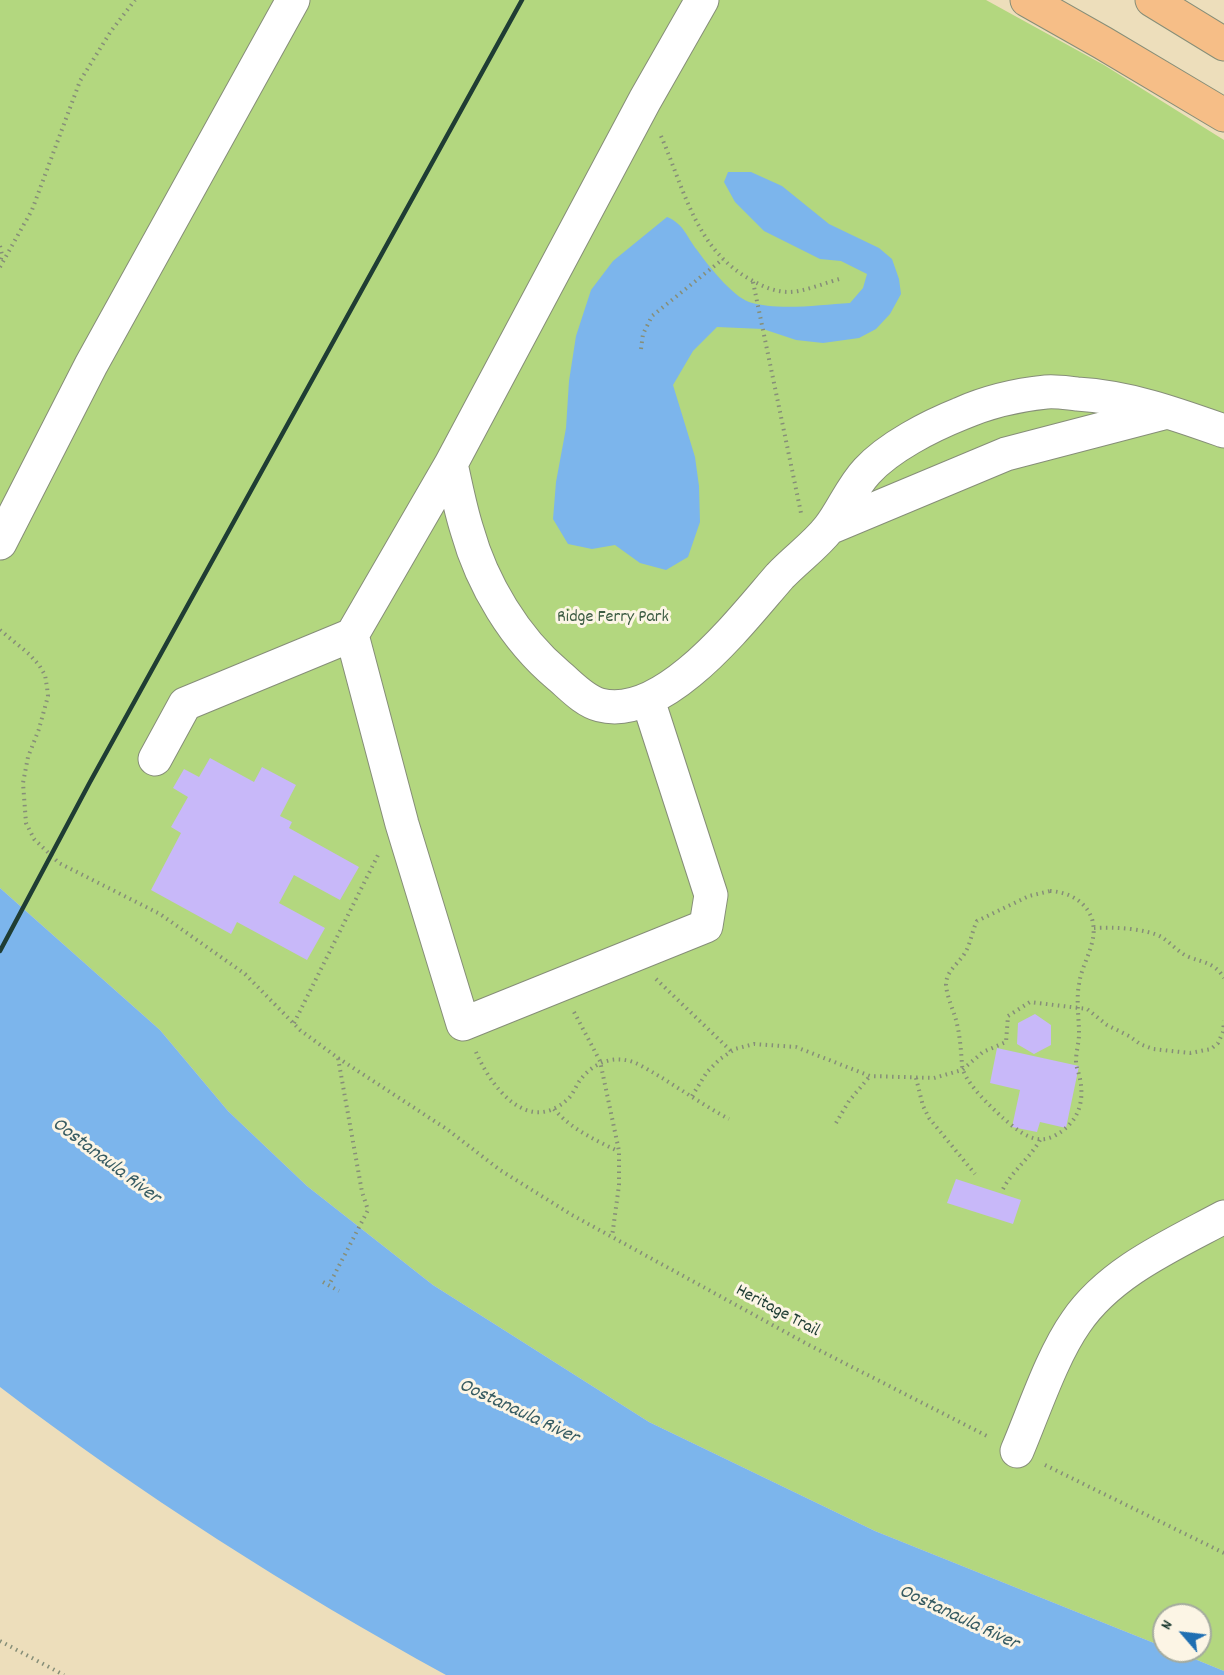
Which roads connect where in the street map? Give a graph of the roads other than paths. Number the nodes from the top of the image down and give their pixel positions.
1 (293, 0) edge
2 (702, 0) edge
3 (1027, 0) edge
4 (1152, 0) edge
5 (1224, 44) edge
6 (1224, 115) edge
7 (1167, 412) junction
8 (1224, 431) edge
9 (451, 464) junction
10 (819, 538) junction
11 (0, 543) edge
12 (352, 635) junction
13 (648, 700) junction
14 (155, 759) dead end
15 (1224, 1217) edge
16 (1017, 1451) road end

1 - 11 lane
2 - 9 lane
3 - 6 main road
4 - 5 main road
7 - 8 lane
7 - 10 lane
7 - 10 lane
9 - 12 lane
9 - 13 lane
10 - 13 lane
12 - 13 lane
12 - 14 lane
15 - 16 lane

